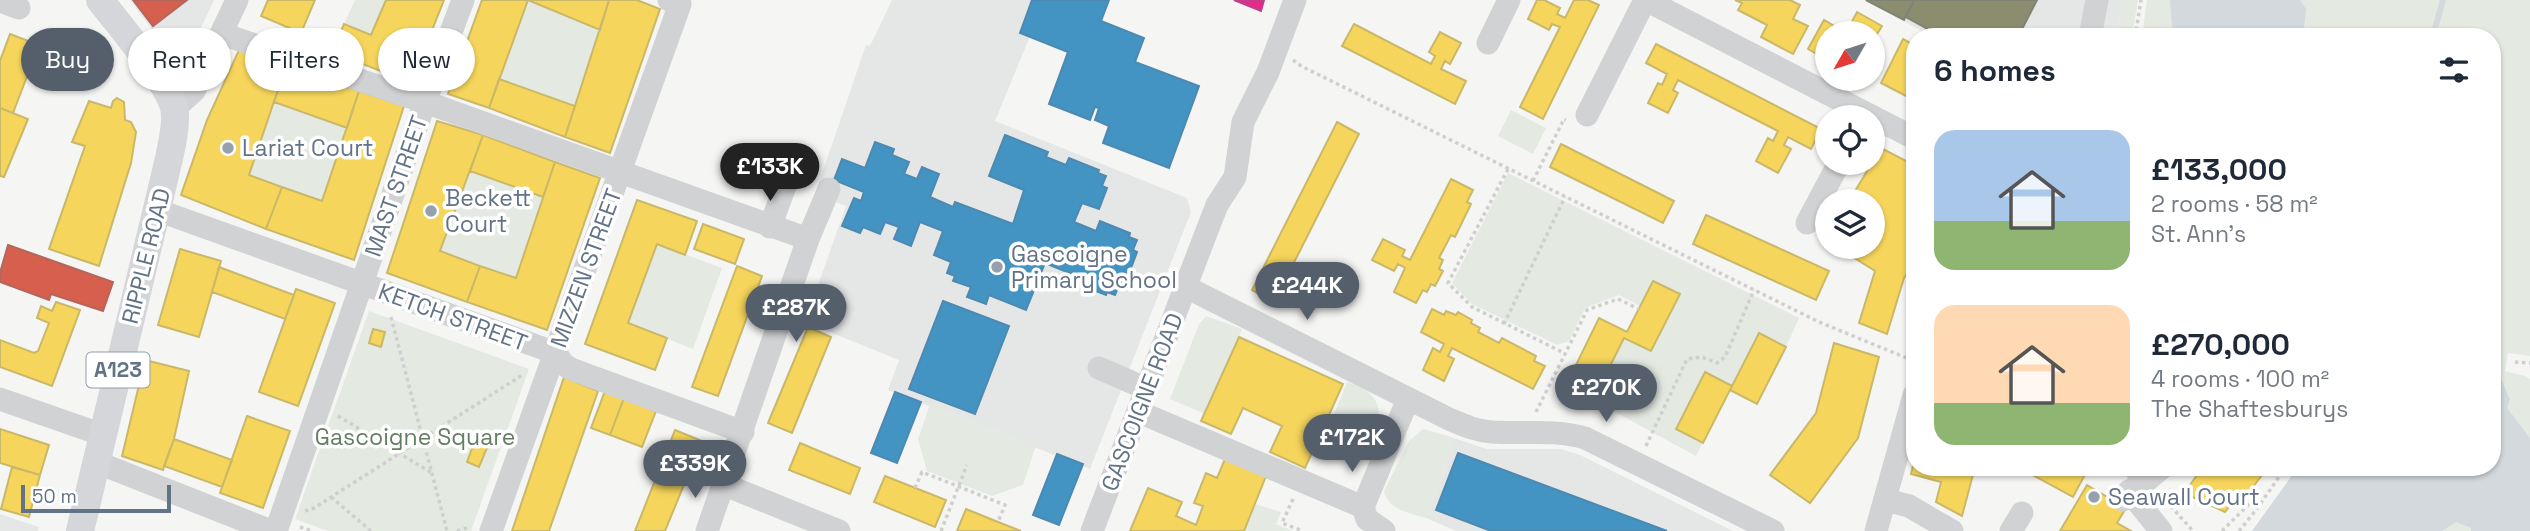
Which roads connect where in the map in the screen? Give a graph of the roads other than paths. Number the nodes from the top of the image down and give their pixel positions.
1 (100, 0) edge
2 (237, 0) edge
3 (463, 0) edge
4 (1295, 0) edge
5 (1509, 0) edge
6 (1645, 0) edge
7 (2097, 0) edge
8 (674, 2) edge
9 (225, 28) edge
10 (2092, 28) edge
11 (231, 37) edge
12 (1488, 43) dead end
13 (194, 91) edge
14 (425, 102) junction
15 (1845, 105) edge
16 (174, 109) junction
17 (1587, 116) road end
18 (1885, 125) edge
19 (1906, 134) edge
20 (737, 159) dead end
21 (621, 172) junction
22 (1833, 175) edge
23 (829, 189) dead end
24 (157, 210) junction
25 (1807, 223) dead end
26 (770, 227) junction
27 (808, 239) junction
28 (1186, 287) junction
29 (372, 288) junction
30 (556, 353) junction
31 (1099, 368) dead end
32 (1147, 389) junction
33 (0, 399) edge
34 (1408, 399) junction
35 (1139, 412) junction
36 (1906, 425) edge
37 (743, 432) junction
38 (103, 435) junction
39 (96, 462) junction
40 (724, 485) junction
41 (2133, 485) edge
42 (1886, 500) junction
43 (1363, 507) junction
44 (276, 527) edge
45 (80, 531) edge
46 (491, 531) edge
47 (707, 531) edge
48 (839, 531) edge
49 (1092, 531) edge
50 (1384, 531) edge
51 (1773, 531) edge
52 (1876, 531) edge
53 (1952, 531) edge
54 (2161, 531) edge

1 - 16 main road
2 - 9 street
3 - 14 street, MAST STREET
4 - 28 street, GASCOIGNE ROAD
5 - 12 street
6 - 15 street
6 - 17 street
7 - 10 street
8 - 21 street, MIZZEN STREET
11 - 14 street
13 - 16 street
14 - 21 street
14 - 29 street, MAST STREET
16 - 24 main road, RIPPLE ROAD / A123
18 - 19 street
20 - 26 street
21 - 26 street
21 - 30 street, MIZZEN STREET
22 - 25 street
23 - 27 street
24 - 29 street, KETCH STREET
24 - 38 main road, RIPPLE ROAD / A123
26 - 27 street
27 - 37 street
28 - 32 street, GASCOIGNE ROAD
28 - 34 street
29 - 30 street, KETCH STREET
29 - 44 street, MAST STREET
30 - 37 street, KETCH STREET
30 - 46 street, MIZZEN STREET
31 - 32 street
32 - 35 street, GASCOIGNE ROAD
33 - 38 street
34 - 43 street
34 - 51 street
35 - 43 street
35 - 49 street, GASCOIGNE ROAD
36 - 42 street
37 - 40 street
38 - 39 main road, RIPPLE ROAD / A123
39 - 44 street
39 - 45 main road, RIPPLE ROAD / A123
40 - 47 street
40 - 48 street
41 - 54 street
42 - 52 street
42 - 53 street
43 - 50 street

